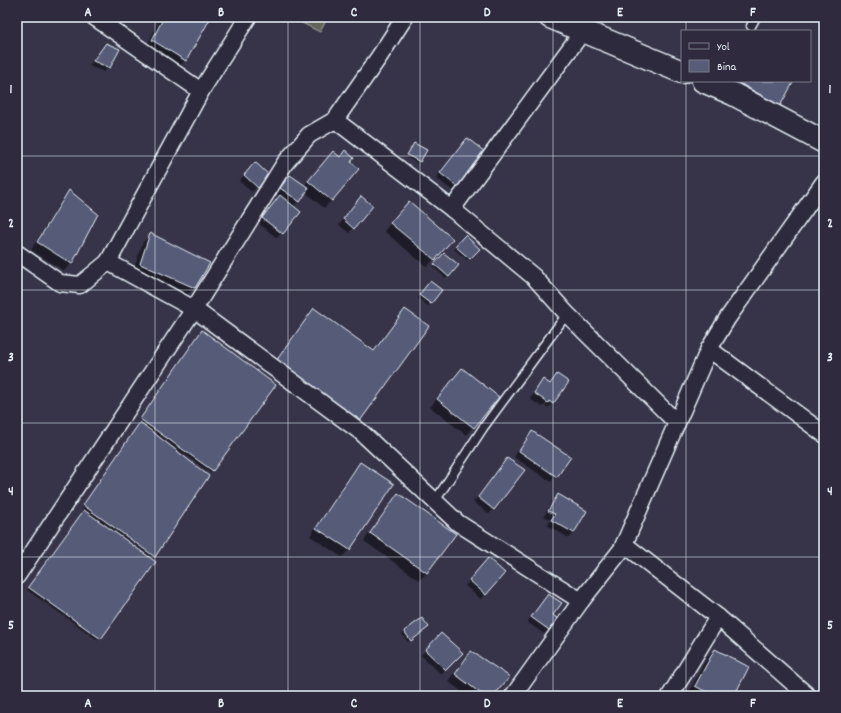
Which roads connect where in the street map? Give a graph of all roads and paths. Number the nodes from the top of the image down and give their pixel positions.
1 (94, 17) edge
2 (248, 17) edge
3 (405, 17) edge
4 (550, 17) edge
5 (756, 17) edge
6 (751, 26) dead end
7 (582, 30) junction
8 (681, 72) edge
9 (705, 82) edge
10 (201, 91) junction
11 (335, 120) junction
12 (824, 142) edge
13 (824, 182) edge
14 (452, 209) junction
15 (17, 252) edge
16 (108, 262) junction
17 (194, 309) junction
18 (567, 314) junction
19 (709, 349) junction
20 (677, 423) junction
21 (824, 434) edge
22 (435, 501) junction
23 (624, 544) junction
24 (17, 576) edge
25 (581, 601) junction
26 (718, 617) junction
27 (513, 696) edge
28 (670, 696) edge
29 (808, 696) edge

1 - 10 street
2 - 10 street
3 - 11 street
4 - 7 street
5 - 6 lane
7 - 8 street
7 - 14 street
9 - 12 street
10 - 16 street
11 - 14 street
11 - 17 street
13 - 19 street
14 - 18 street
15 - 16 street
16 - 17 street
17 - 22 street
17 - 24 street
18 - 20 street
18 - 22 lane
19 - 20 street
19 - 21 street
20 - 23 street
22 - 25 street
23 - 25 street
23 - 26 street
25 - 27 street
26 - 28 street
26 - 29 street

